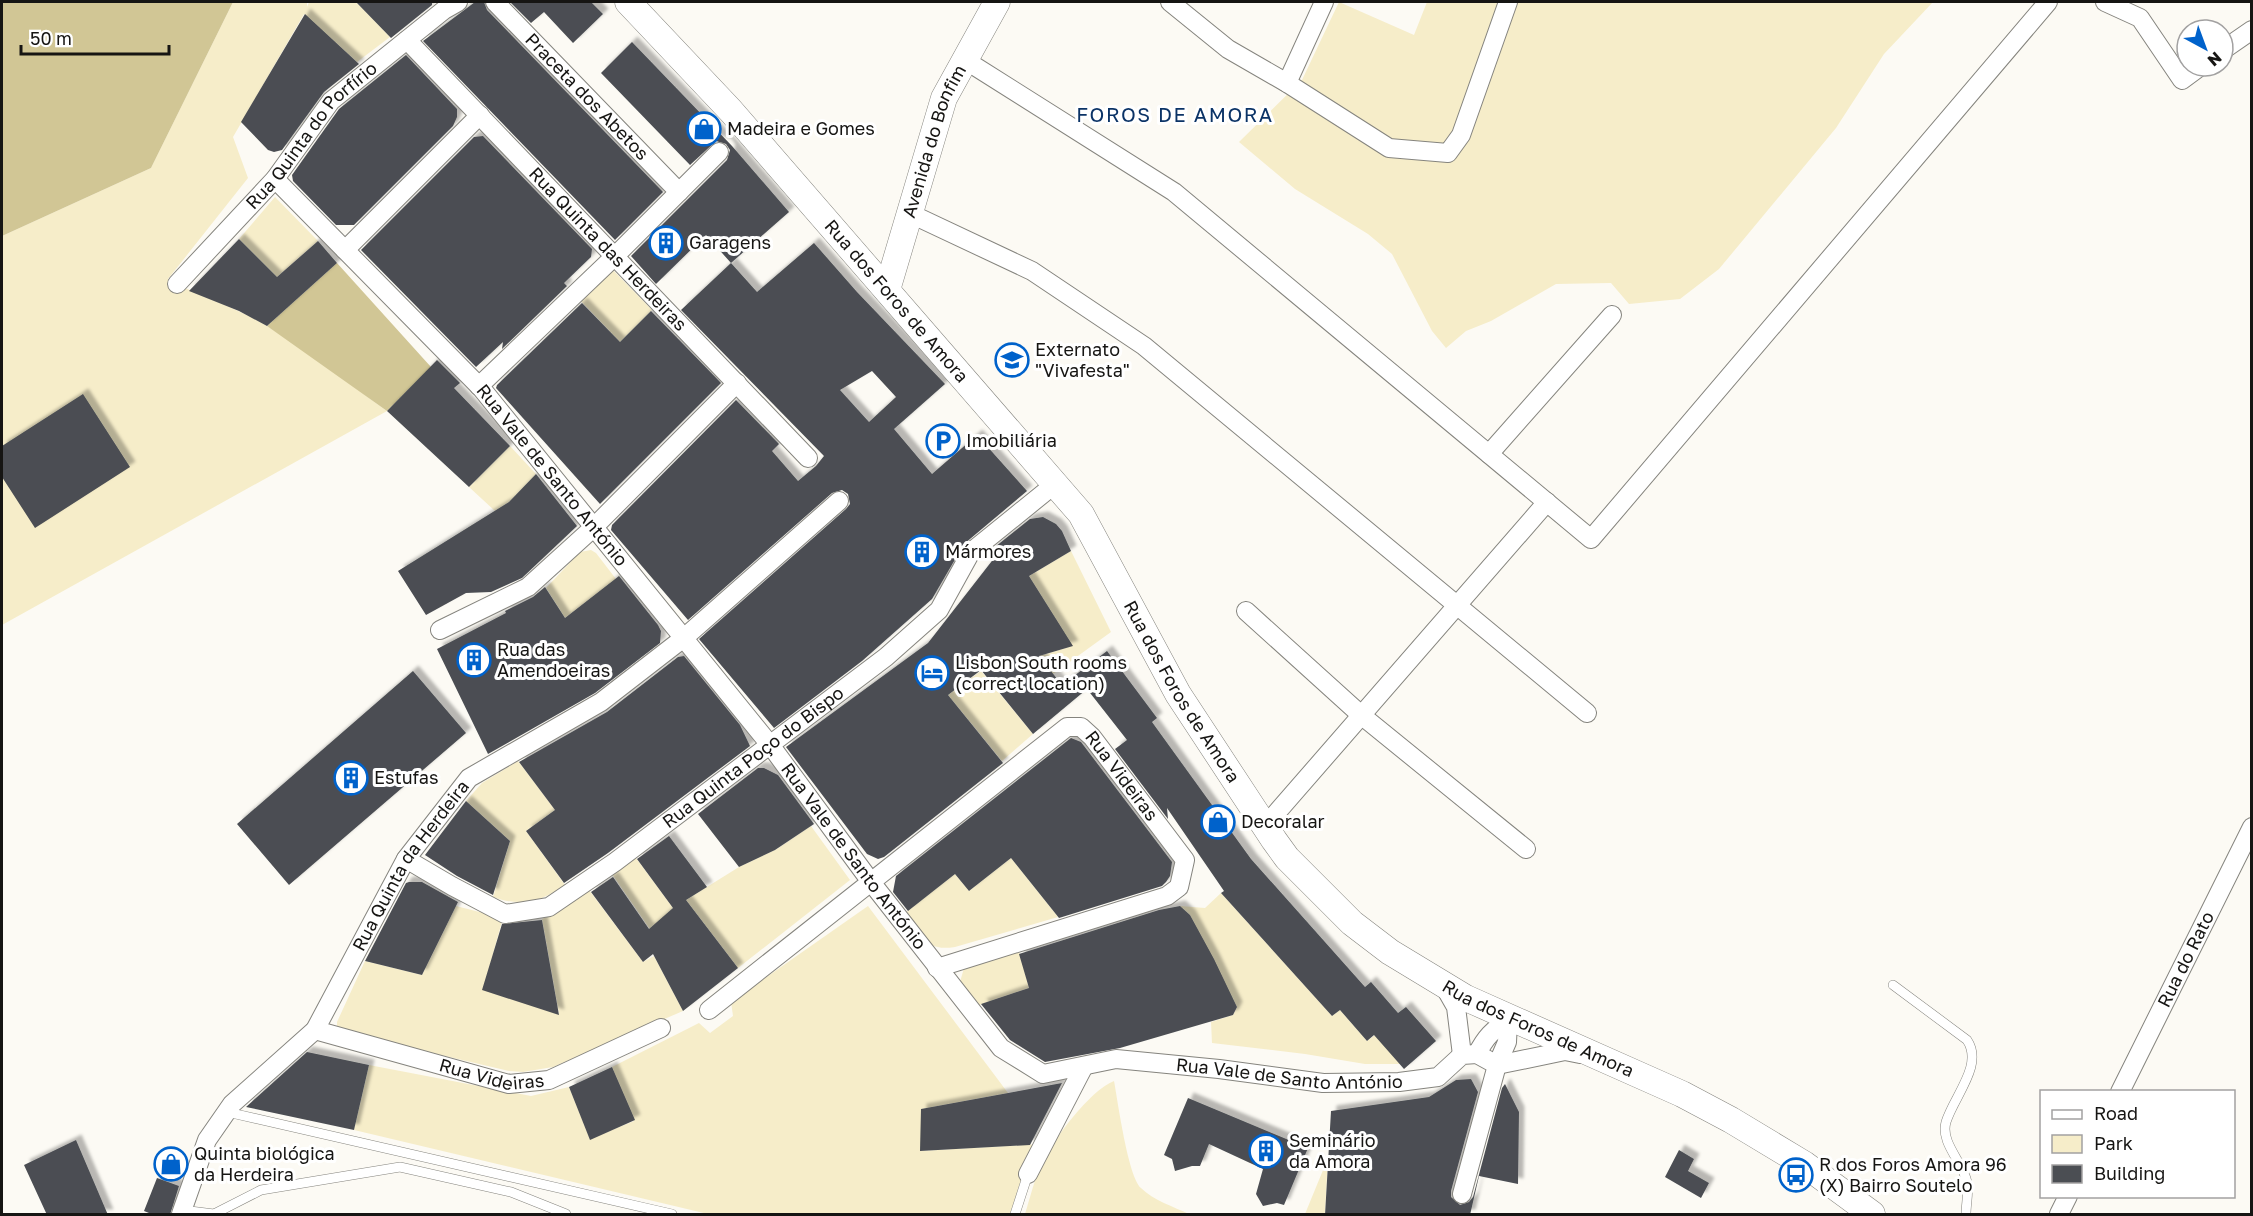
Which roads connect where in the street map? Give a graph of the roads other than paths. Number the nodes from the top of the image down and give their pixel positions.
1 (495, 2) edge
2 (627, 2) edge
3 (997, 2) edge
4 (1324, 2) edge
5 (1508, 2) edge
6 (2048, 2) edge
7 (2105, 2) edge
8 (451, 3) edge
9 (1173, 3) edge
10 (2252, 30) edge
11 (407, 40) junction
12 (2235, 42) edge
13 (965, 60) junction
14 (2175, 70) edge
15 (1287, 83) junction
16 (480, 115) junction
17 (719, 152) dead end
18 (275, 179) junction
19 (679, 192) junction
20 (911, 214) junction
21 (345, 250) junction
22 (615, 256) junction
23 (177, 284) dead end
24 (887, 290) junction
25 (1612, 315) dead end
26 (737, 383) junction
27 (479, 386) junction
28 (1489, 454) junction
29 (808, 458) dead end
30 (1055, 484) junction
31 (839, 501) dead end
32 (1547, 502) junction
33 (593, 528) junction
34 (1456, 606) junction
35 (1246, 610) dead end
36 (440, 630) dead end
37 (686, 637) junction
38 (1587, 713) dead end
39 (1361, 715) junction
40 (771, 746) junction
41 (1265, 826) junction
42 (2252, 827) edge
43 (1526, 849) dead end
44 (406, 859) junction
45 (871, 882) junction
46 (937, 968) junction
47 (1443, 984) junction
48 (1893, 985) dead end
49 (709, 1010) dead end
50 (1510, 1020) junction
51 (661, 1028) dead end
52 (315, 1030) junction
53 (1470, 1055) junction
54 (1602, 1059) junction
55 (1497, 1065) junction
56 (1084, 1066) junction
57 (2121, 1090) edge
58 (227, 1112) junction
59 (1028, 1174) joint
60 (1462, 1194) dead end
61 (2068, 1198) edge
62 (181, 1212) edge
63 (566, 1215) edge
64 (672, 1215) edge
65 (1015, 1215) edge
66 (1872, 1215) edge
67 (1966, 1215) edge
68 (2059, 1215) edge

1 - 19 street, Praceta dos Abetos
2 - 24 main road, Rua dos Foros de Amora
3 - 13 main road, Avenida do Bonfim
4 - 15 street
5 - 15 street
6 - 32 street
7 - 14 street
8 - 11 street, Rua Quinta do Porfírio
9 - 15 street
10 - 12 street
11 - 16 street, Rua Quinta das Herdeiras
11 - 18 street, Rua Quinta do Porfírio
13 - 20 main road, Avenida do Bonfim
13 - 28 street
16 - 21 street
16 - 22 street, Rua Quinta das Herdeiras
17 - 19 street
18 - 21 street, Rua Vale de Santo António
18 - 23 street, Rua Quinta do Porfírio
19 - 22 street
20 - 24 main road, Avenida do Bonfim
20 - 34 street
21 - 27 street, Rua Vale de Santo António
22 - 26 street, Rua Quinta das Herdeiras
22 - 27 street
24 - 30 main road, Rua dos Foros de Amora
25 - 28 street
26 - 29 street, Rua Quinta das Herdeiras
26 - 33 street
27 - 33 street, Rua Vale de Santo António
28 - 32 street
30 - 40 street, Rua Quinta Poço do Bispo
30 - 41 main road, Rua dos Foros de Amora
31 - 37 street, Rua Quinta da Herdeira
32 - 34 street
33 - 36 street
33 - 37 street, Rua Vale de Santo António
34 - 38 street
34 - 39 street
35 - 39 street
37 - 40 street, Rua Vale de Santo António
37 - 44 street, Rua Quinta da Herdeira
39 - 41 street
39 - 43 street
40 - 44 street, Rua Quinta Poço do Bispo
40 - 45 street, Rua Vale de Santo António
41 - 47 main road, Rua dos Foros de Amora
42 - 57 street, Rua do Rato
44 - 52 street, Rua Quinta da Herdeira
45 - 46 street, Rua Vale de Santo António
45 - 46 street, Rua Videiras
45 - 49 street, Rua Videiras
46 - 56 street, Rua Vale de Santo António
47 - 50 main road, Rua dos Foros de Amora
47 - 53 street
48 - 67 lane
50 - 53 street, Rua Vale de Santo António
50 - 54 main road, Rua dos Foros de Amora
50 - 55 street
51 - 52 street, Rua Videiras
52 - 58 street, Rua Quinta da Herdeira
53 - 55 street
53 - 56 street, Rua Vale de Santo António
54 - 55 street
54 - 66 main road, Rua dos Foros de Amora
55 - 60 street
56 - 59 street
58 - 62 street, Rua Quinta da Herdeira
58 - 64 lane
59 - 65 lane
61 - 68 street
62 - 63 lane

